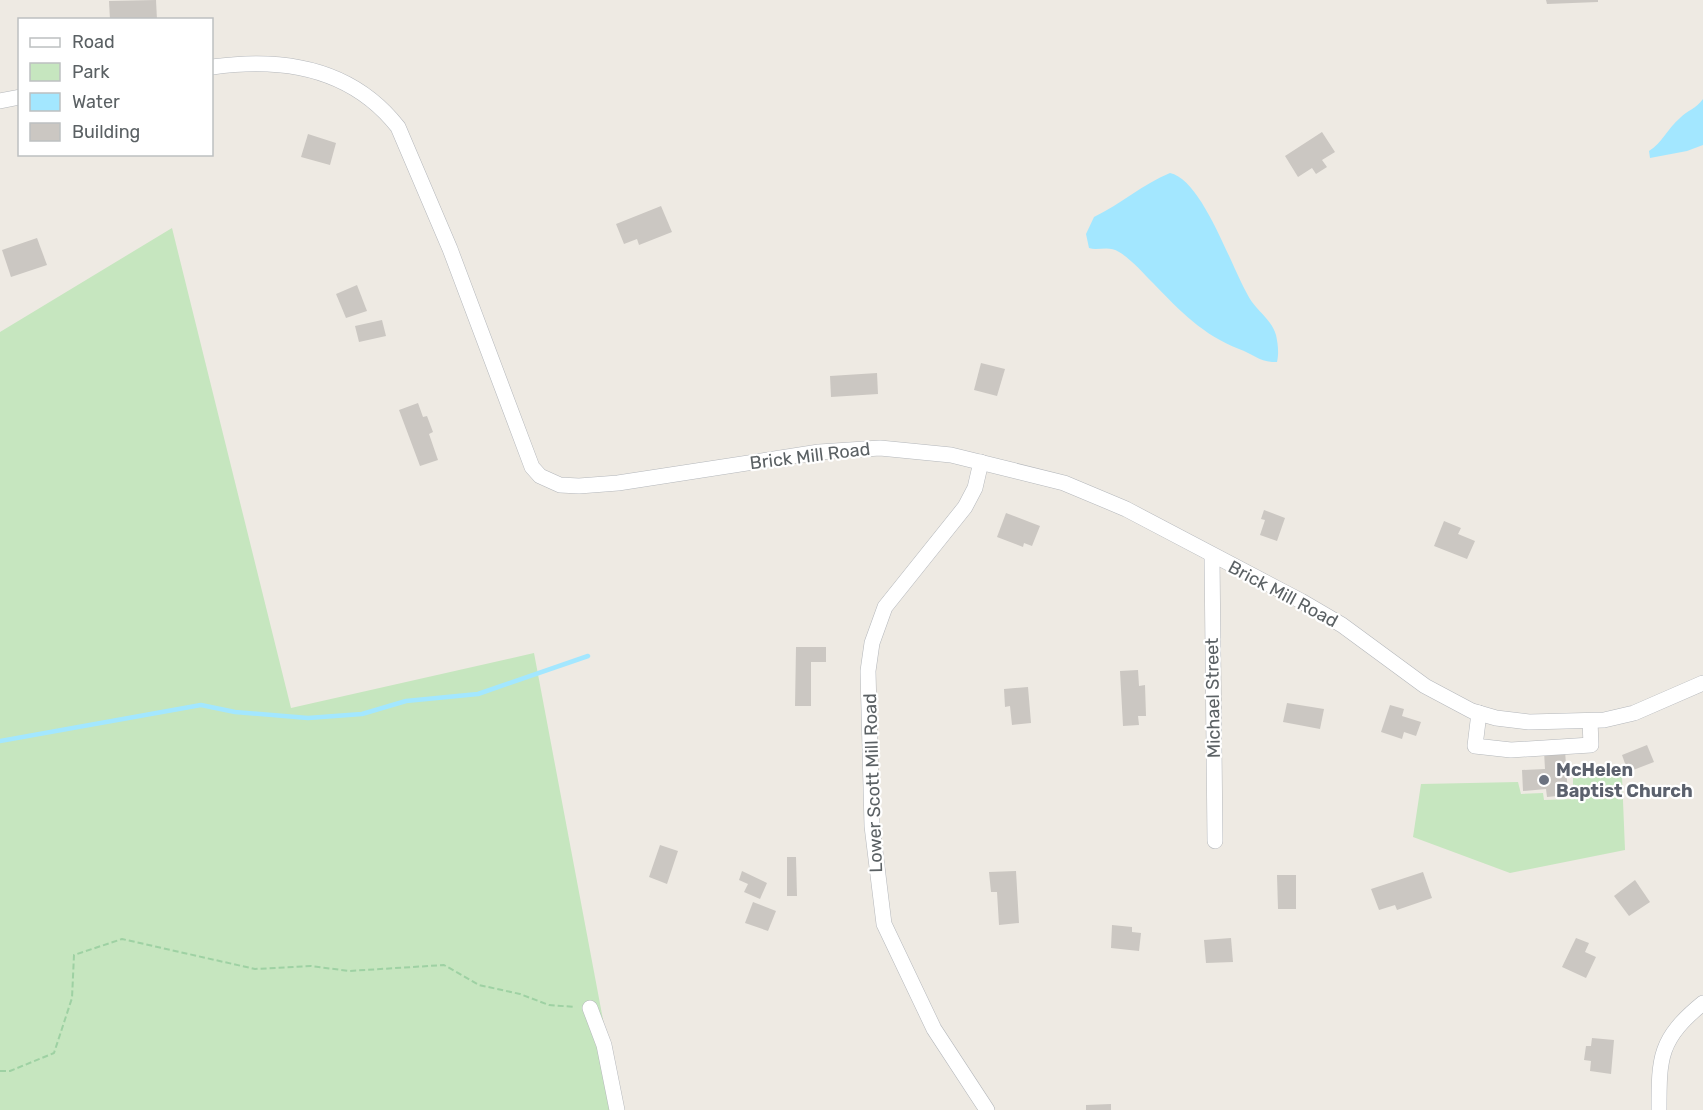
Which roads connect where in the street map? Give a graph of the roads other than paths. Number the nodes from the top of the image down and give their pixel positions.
1 (213, 67) edge
2 (18, 97) edge
3 (0, 100) edge
4 (981, 462) junction
5 (1212, 556) junction
6 (1703, 683) edge
7 (1479, 713) junction
8 (1590, 722) junction
9 (1215, 841) dead end
10 (1703, 1003) edge
11 (590, 1008) road end
12 (617, 1110) edge
13 (987, 1110) edge
14 (1659, 1110) edge

1 - 4 street, Brick Mill Road
2 - 3 street
4 - 5 street, Brick Mill Road
4 - 13 street, Lower Scott Mill Road
5 - 7 street, Brick Mill Road
5 - 9 street, Michael Street
6 - 8 street, Brick Mill Road
7 - 8 street, Brick Mill Road
7 - 8 street
10 - 14 street
11 - 12 street

